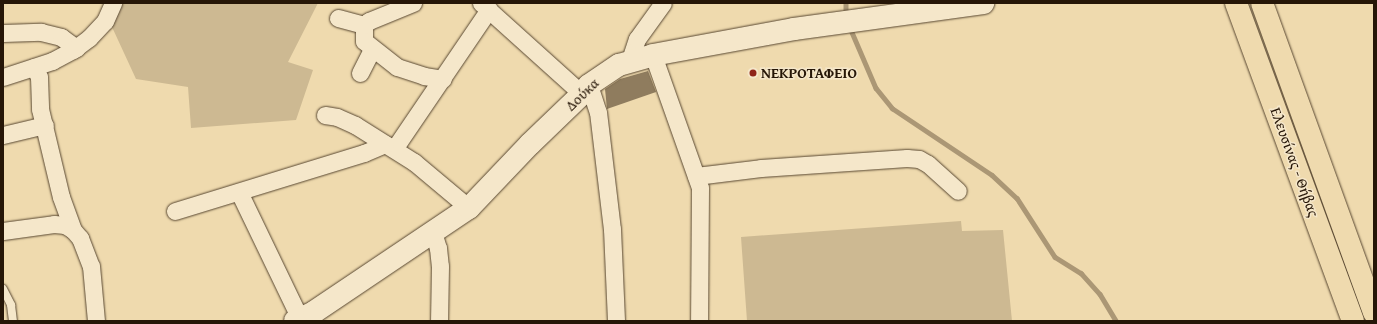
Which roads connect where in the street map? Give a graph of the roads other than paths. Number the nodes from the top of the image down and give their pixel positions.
1 (113, 3) edge
2 (413, 3) edge
3 (663, 3) edge
4 (983, 3) edge
5 (1236, 3) edge
6 (1262, 3) edge
7 (1278, 3) edge
8 (485, 6) edge
9 (918, 7) edge
10 (338, 18) dead end
11 (364, 25) junction
12 (3, 33) edge
13 (76, 48) junction
14 (372, 49) junction
15 (653, 55) junction
16 (630, 60) junction
17 (34, 67) junction
18 (1286, 69) junction
19 (360, 73) dead end
20 (3, 77) edge
21 (443, 79) junction
22 (586, 90) junction
23 (325, 115) dead end
24 (45, 125) junction
25 (3, 135) edge
26 (389, 146) junction
27 (696, 176) junction
28 (958, 191) dead end
29 (239, 192) junction
30 (469, 208) junction
31 (175, 211) dead end
32 (73, 230) junction
33 (3, 231) edge
34 (433, 232) junction
35 (3, 290) edge
36 (1374, 312) edge
37 (298, 320) edge
38 (13, 321) edge
39 (96, 321) edge
40 (439, 321) edge
41 (616, 321) edge
42 (700, 321) edge
43 (1353, 321) edge

1 - 13 street
2 - 11 street
3 - 16 street
4 - 9 main road, Δούκα
5 - 43 main road, Ελευσίνας - Θήβας
6 - 18 main road, Ελευσίνας - Θήβας
7 - 18 main road
8 - 21 street
8 - 22 street
9 - 15 main road, Δούκα
10 - 11 street
11 - 14 street
12 - 13 street
13 - 17 street
14 - 19 street
14 - 21 street
15 - 16 main road, Δούκα
15 - 27 street
16 - 22 main road, Δούκα
17 - 20 street
17 - 24 street
18 - 36 main road, Ελευσίνας - Θήβας
21 - 26 street
22 - 30 main road, Δούκα
22 - 41 street
23 - 26 street
24 - 25 street
24 - 32 street
26 - 29 street
26 - 30 street
27 - 28 street
27 - 42 street
29 - 31 street
29 - 37 street
30 - 34 main road, Δούκα
32 - 33 street
32 - 39 street
34 - 37 main road, Δούκα
34 - 40 street
35 - 38 lane

